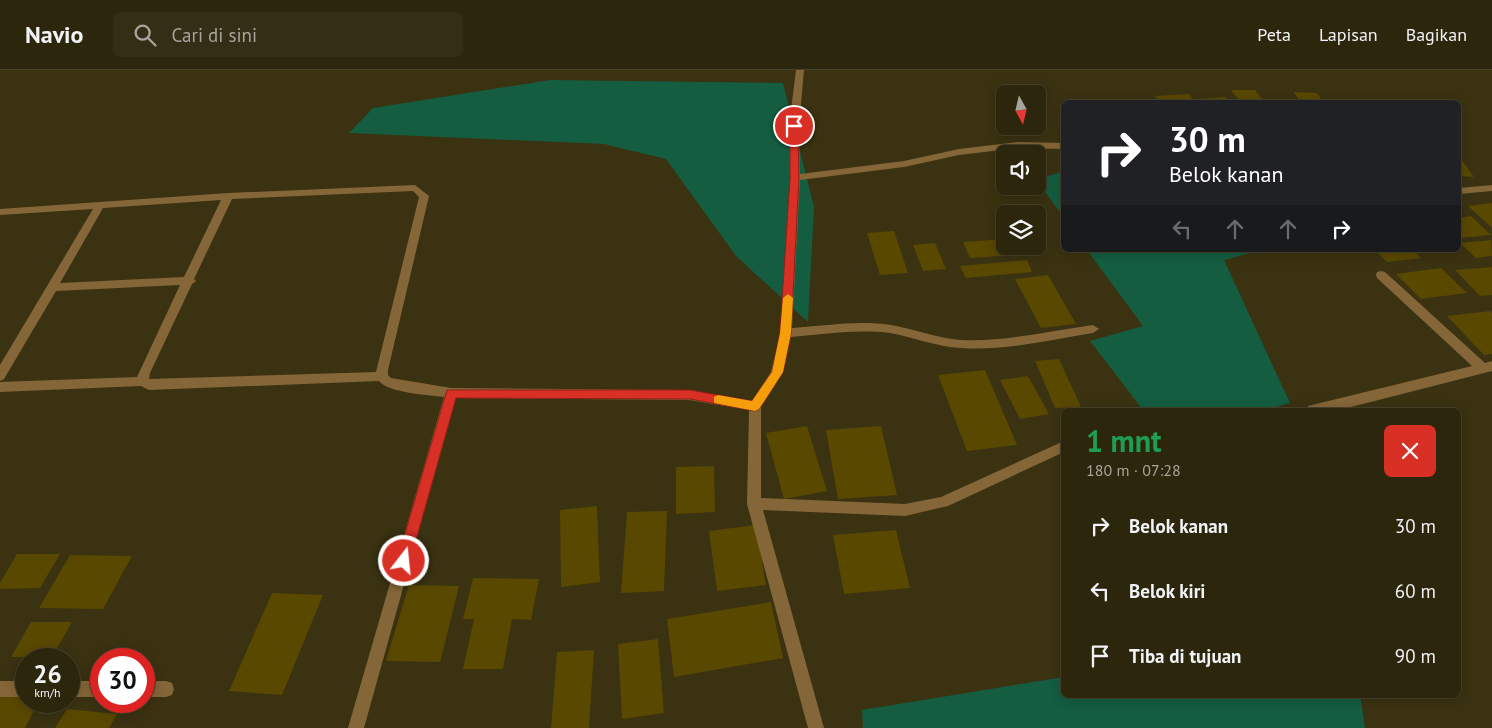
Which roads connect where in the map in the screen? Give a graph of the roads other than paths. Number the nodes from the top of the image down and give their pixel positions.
1 (800, 70) edge
2 (1061, 146) edge
3 (795, 178) junction
4 (1492, 188) edge
5 (1461, 191) edge
6 (228, 196) junction
7 (100, 205) junction
8 (0, 212) edge
9 (1381, 274) dead end
10 (190, 281) junction
11 (53, 287) junction
12 (1093, 329) dead end
13 (786, 333) junction
14 (1487, 368) edge
15 (0, 376) edge
16 (382, 376) junction
17 (143, 381) junction
18 (0, 387) edge
19 (451, 393) junction
20 (755, 406) junction
21 (1323, 408) edge
22 (1061, 447) edge
23 (754, 504) junction
24 (15, 689) edge
25 (155, 689) edge
26 (166, 689) dead end
27 (0, 690) edge
28 (356, 728) edge
29 (816, 728) edge

1 - 3 street
2 - 3 street
3 - 13 street
4 - 5 street
6 - 7 street
6 - 10 street
6 - 16 street
7 - 8 street
7 - 11 street
9 - 14 street
10 - 11 street
10 - 17 street
11 - 15 street
12 - 13 street
13 - 20 street
14 - 21 street
16 - 17 street
16 - 19 street
17 - 18 street
19 - 20 street
19 - 28 street
20 - 23 street
22 - 23 street
23 - 29 street
24 - 27 street
25 - 26 street

